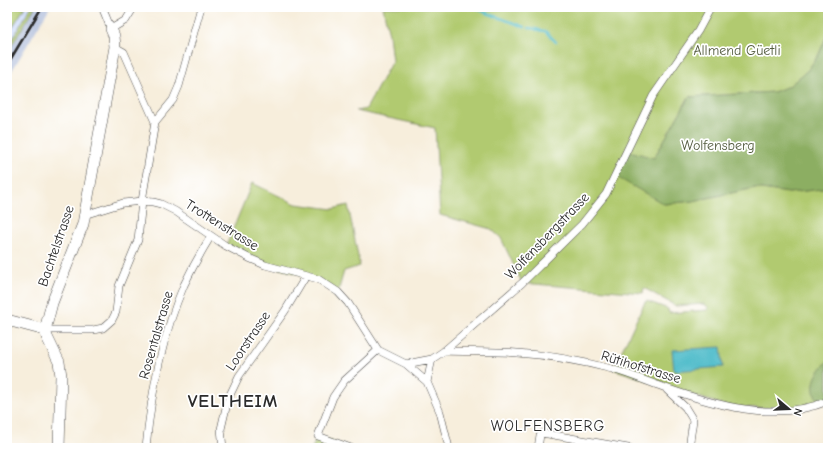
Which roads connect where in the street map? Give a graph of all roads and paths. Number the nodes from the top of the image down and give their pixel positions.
1 (102, 7) edge
2 (134, 7) edge
3 (201, 7) edge
4 (711, 7) edge
5 (111, 29) junction
6 (115, 48) junction
7 (155, 122) junction
8 (142, 201) junction
9 (84, 215) junction
10 (211, 236) junction
11 (306, 276) junction
12 (7, 320) edge
13 (45, 330) junction
14 (378, 350) junction
15 (444, 351) junction
16 (432, 359) junction
17 (406, 364) junction
18 (427, 382) junction
19 (666, 388) junction
20 (828, 401) edge
21 (7, 447) edge
22 (612, 447) edge
23 (11, 448) edge
24 (59, 448) edge
25 (146, 448) edge
26 (223, 448) edge
27 (350, 448) edge
28 (449, 448) edge
29 (538, 448) edge
30 (628, 448) edge
31 (689, 448) edge

1 - 5 street, Bachtelstrasse
2 - 5 street
3 - 7 street
4 - 15 street, Wolfensbergstrasse
5 - 6 street, Bachtelstrasse
6 - 7 street
6 - 9 street, Bachtelstrasse
7 - 8 street
8 - 9 street, Trottenstrasse
8 - 10 street, Trottenstrasse
8 - 13 street
9 - 13 street, Bachtelstrasse
10 - 11 street, Trottenstrasse
10 - 25 street, Rosentalstrasse
11 - 14 street, Trottenstrasse
11 - 26 street, Loorstrasse
12 - 13 street
13 - 24 street
14 - 17 street
14 - 27 street
15 - 16 street, Wolfensbergstrasse
15 - 19 street, Rütihofstrasse
16 - 17 street
16 - 18 street
17 - 18 street
18 - 28 street
19 - 20 street, Rütihofstrasse
19 - 31 street
21 - 23 street
22 - 29 street
22 - 30 street

